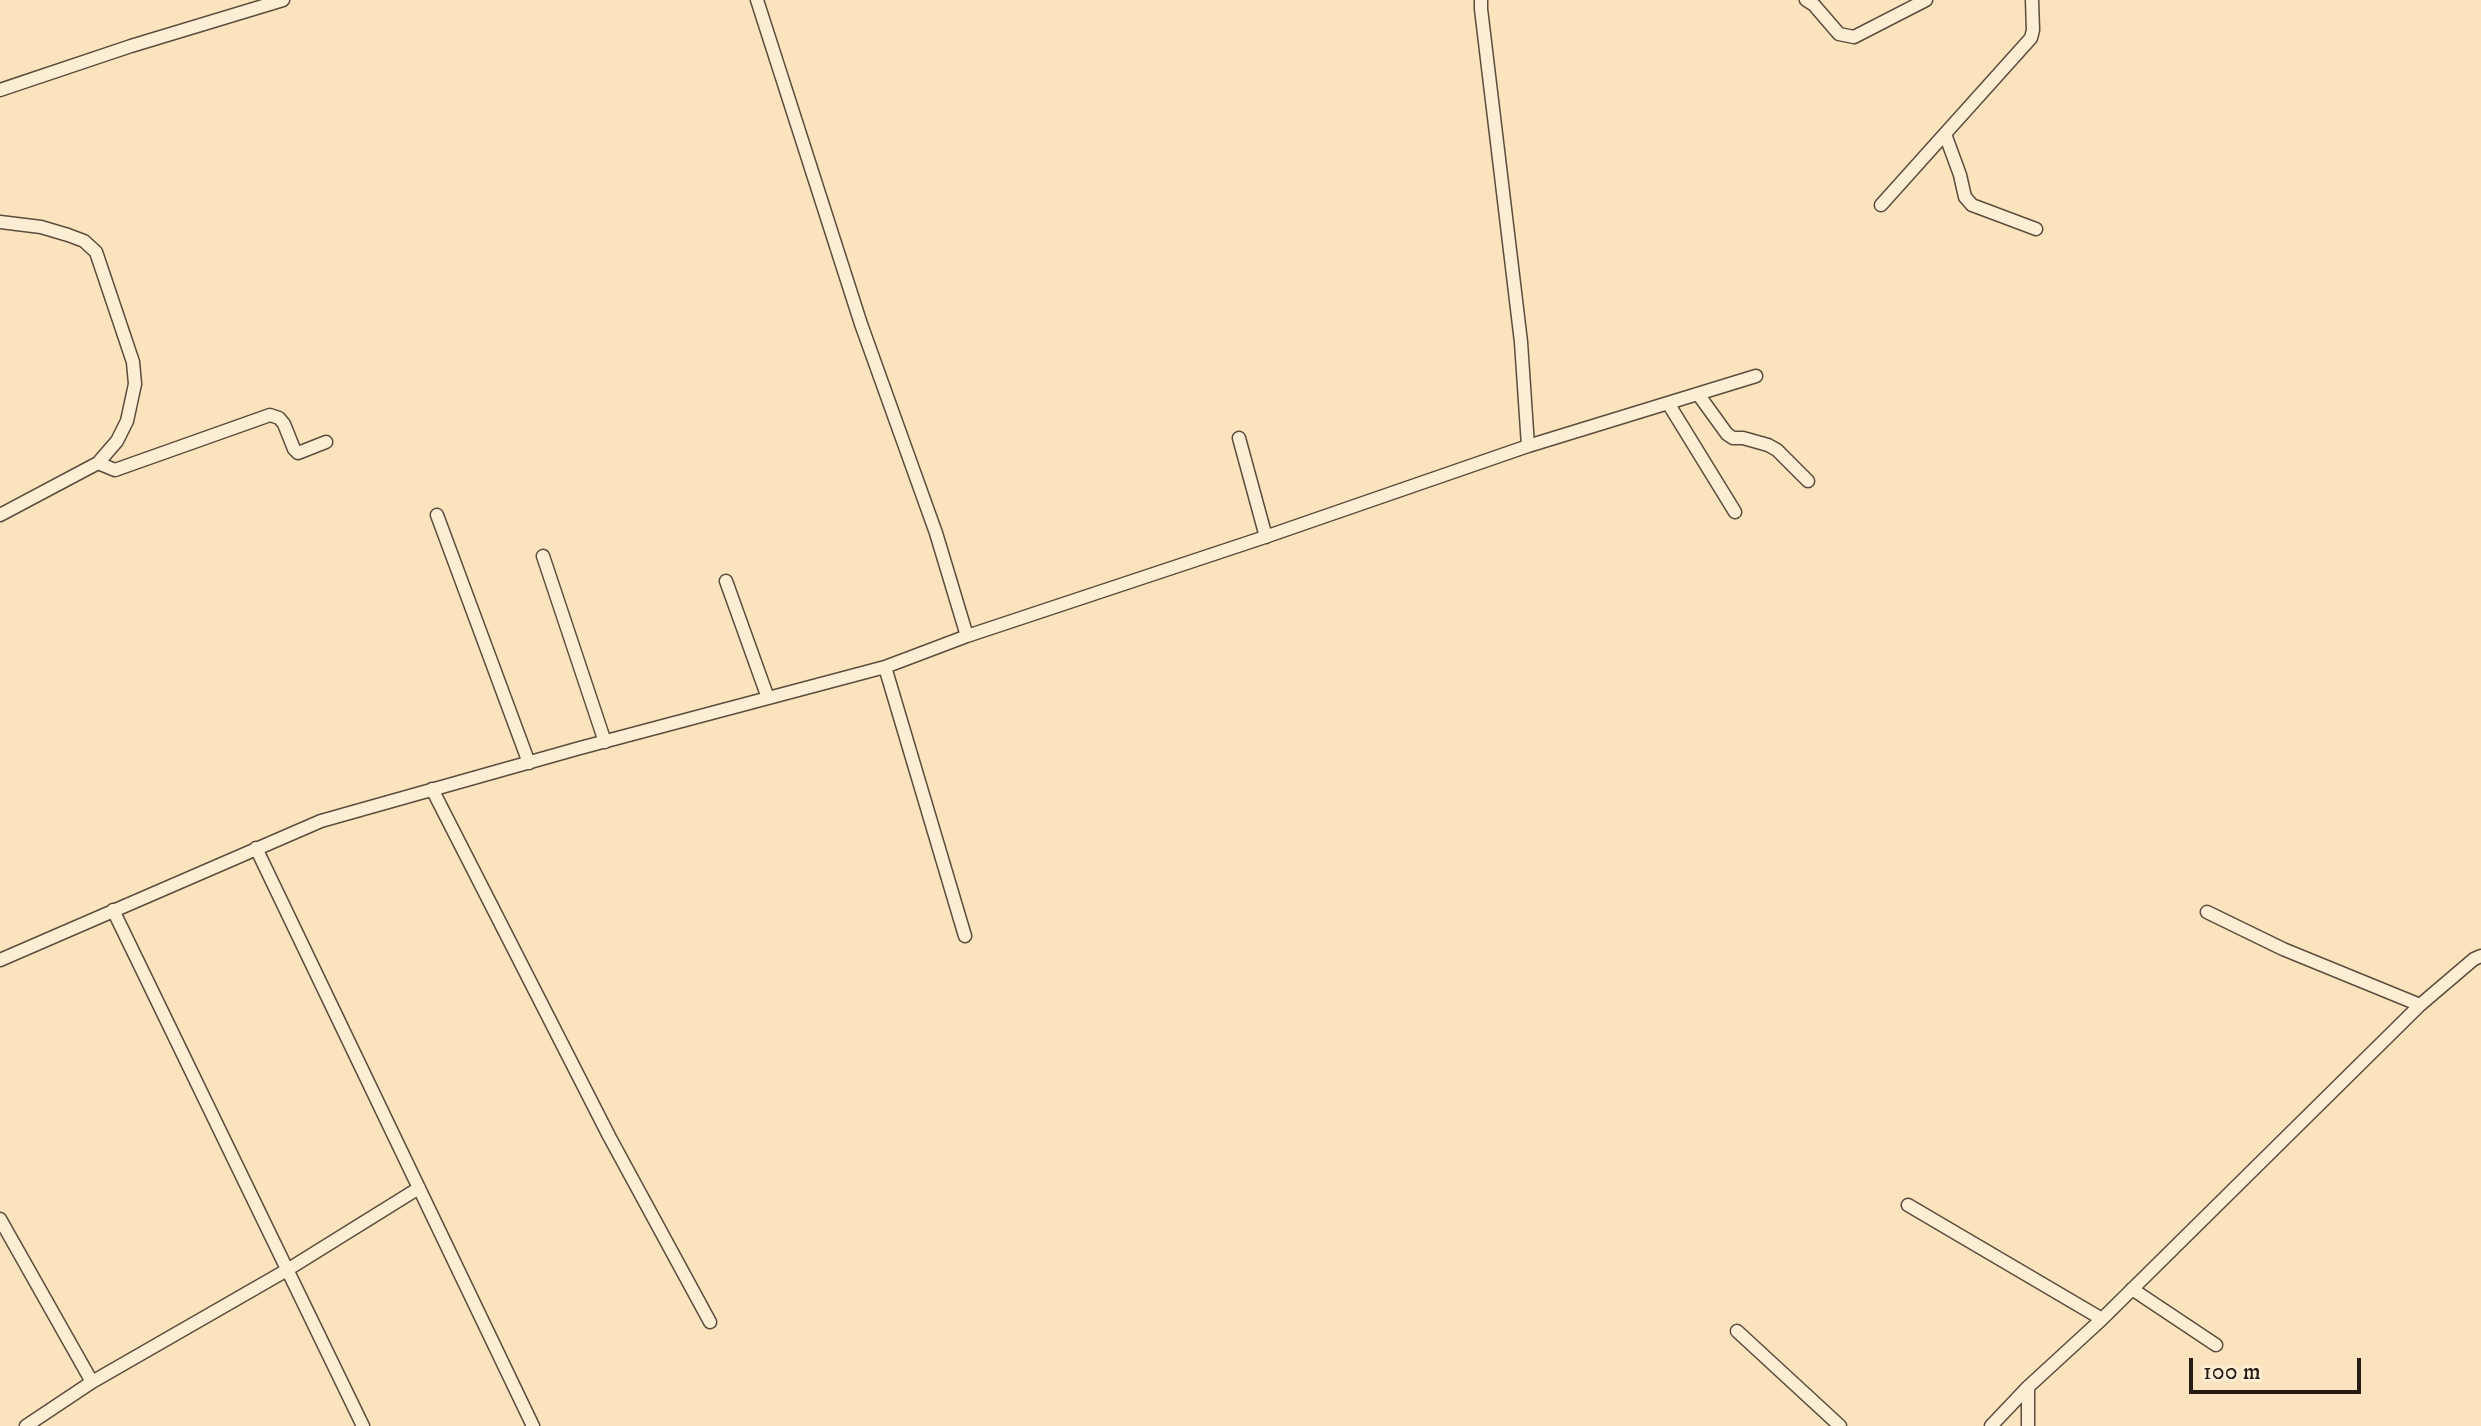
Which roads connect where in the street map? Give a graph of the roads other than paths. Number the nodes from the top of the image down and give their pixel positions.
1 (283, 0) edge
2 (757, 0) edge
3 (1481, 0) edge
4 (1806, 0) edge
5 (1926, 0) edge
6 (2032, 0) edge
7 (0, 90) edge
8 (1945, 134) junction
9 (1881, 205) dead end
10 (0, 222) edge
11 (2036, 229) dead end
12 (1756, 376) dead end
13 (1698, 394) junction
14 (1668, 403) junction
15 (1239, 438) dead end
16 (326, 442) dead end
17 (1528, 446) junction
18 (98, 463) junction
19 (1808, 481) dead end
20 (1735, 512) dead end
21 (0, 515) edge
22 (437, 515) dead end
23 (1266, 537) junction
24 (543, 556) dead end
25 (726, 581) dead end
26 (967, 636) junction
27 (885, 667) junction
28 (768, 698) junction
29 (605, 742) junction
30 (529, 763) junction
31 (432, 789) junction
32 (256, 848) junction
33 (113, 910) junction
34 (2207, 912) dead end
35 (965, 936) dead end
36 (2481, 956) edge
37 (0, 960) edge
38 (2420, 1005) junction
39 (419, 1188) junction
40 (1908, 1205) dead end
41 (0, 1219) edge
42 (287, 1270) junction
43 (2132, 1289) junction
44 (2102, 1319) junction
45 (710, 1322) dead end
46 (1737, 1331) dead end
47 (2216, 1345) dead end
48 (92, 1382) junction
49 (2028, 1387) junction
50 (26, 1426) edge
51 (363, 1426) edge
52 (533, 1426) edge
53 (1840, 1426) edge
54 (1991, 1426) edge
55 (2028, 1426) edge

1 - 7 street
2 - 26 street
3 - 17 street
4 - 5 street
6 - 8 street
8 - 9 street
8 - 11 street
10 - 18 street
12 - 13 street
13 - 14 street
13 - 19 street
14 - 17 street
14 - 20 street
15 - 23 street
16 - 18 street
17 - 23 street
18 - 21 street
22 - 30 street
23 - 26 street
24 - 29 street
25 - 28 street
26 - 27 street
27 - 28 street
27 - 35 street
28 - 29 street
29 - 30 street
30 - 31 street
31 - 32 street
31 - 45 street
32 - 33 street
32 - 39 street
33 - 37 street
33 - 42 street
34 - 38 street
36 - 38 street
38 - 43 street
39 - 42 street
39 - 52 street
40 - 44 street
41 - 48 street
42 - 48 street
42 - 51 street
43 - 44 street
43 - 47 street
44 - 49 street
46 - 53 street
48 - 50 street
49 - 54 street
49 - 55 street

